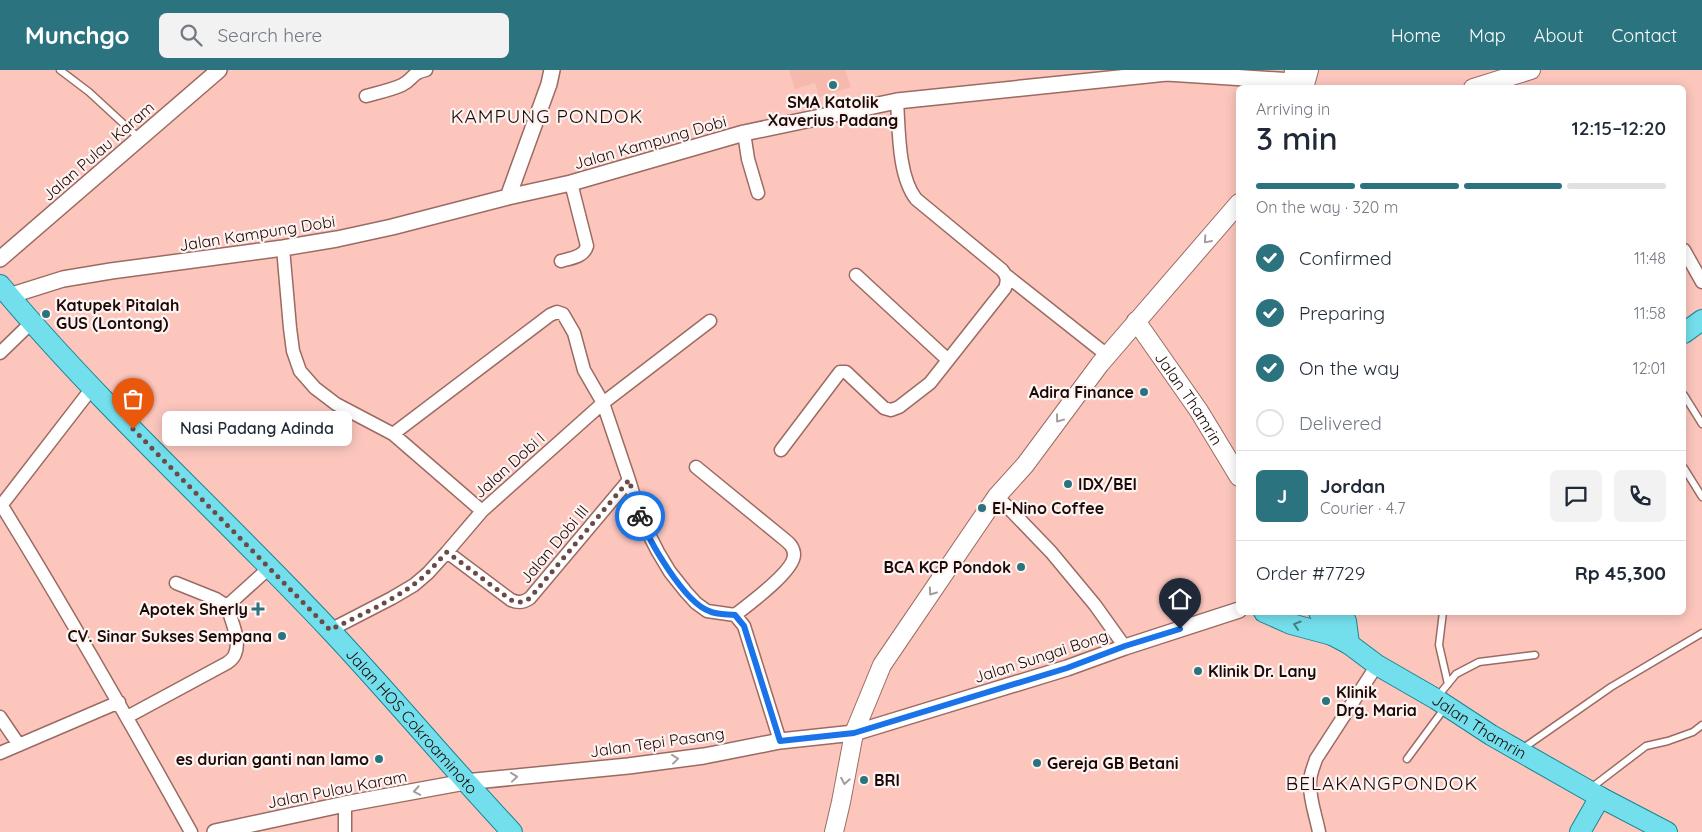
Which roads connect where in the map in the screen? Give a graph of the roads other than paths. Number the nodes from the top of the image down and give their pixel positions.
1 (60, 70) edge
2 (426, 70) edge
3 (552, 70) edge
4 (1531, 70) edge
5 (216, 71) edge
6 (1167, 72) edge
7 (1301, 81) edge
8 (1483, 85) edge
9 (366, 96) dead end
10 (897, 101) junction
11 (744, 134) junction
12 (139, 138) junction
13 (571, 183) junction
14 (758, 193) dead end
15 (508, 197) junction
16 (1235, 211) edge
17 (283, 248) junction
18 (1686, 254) edge
19 (0, 260) edge
20 (561, 260) dead end
21 (856, 275) dead end
22 (1006, 276) junction
23 (1702, 282) edge
24 (5, 290) edge
25 (1702, 320) edge
26 (710, 321) dead end
27 (1136, 321) junction
28 (32, 322) junction
29 (1686, 332) edge
30 (0, 353) edge
31 (1108, 355) junction
32 (948, 360) junction
33 (92, 388) junction
34 (1686, 398) edge
35 (603, 403) junction
36 (1702, 424) edge
37 (393, 434) junction
38 (781, 450) dead end
39 (696, 467) dead end
40 (1686, 471) edge
41 (1236, 473) edge
42 (629, 480) junction
43 (997, 496) junction
44 (1702, 497) edge
45 (1, 507) edge
46 (482, 511) junction
47 (447, 552) junction
48 (269, 568) junction
49 (176, 583) dead end
50 (227, 606) junction
51 (1236, 611) edge
52 (735, 615) junction
53 (1271, 615) edge
54 (1325, 615) edge
55 (1443, 615) edge
56 (1343, 625) edge
57 (330, 630) junction
58 (1702, 633) edge
59 (1125, 646) junction
60 (1535, 655) dead end
61 (1377, 665) junction
62 (1443, 696) junction
63 (119, 702) junction
64 (0, 717) edge
65 (127, 717) junction
66 (1702, 725) edge
67 (854, 733) junction
68 (780, 741) junction
69 (19, 744) junction
70 (1519, 751) junction
71 (0, 753) edge
72 (1406, 759) dead end
73 (465, 782) junction
74 (1594, 794) junction
75 (345, 804) junction
76 (191, 832) edge
77 (215, 832) edge
78 (345, 832) edge
79 (512, 832) edge
80 (834, 832) edge
81 (1319, 832) edge
82 (1580, 832) edge
83 (1667, 832) edge

1 - 12 lane
2 - 9 street
3 - 15 street
4 - 8 main road
5 - 12 street, Jalan Pulau Karam
6 - 7 street, Jalan Kampung Dobi
6 - 10 street, Jalan Kampung Dobi
10 - 11 street, Jalan Kampung Dobi
10 - 22 street
11 - 13 street, Jalan Kampung Dobi
11 - 14 street
12 - 19 street, Jalan Pulau Karam
13 - 15 street, Jalan Kampung Dobi
13 - 20 street
15 - 17 street, Jalan Kampung Dobi
16 -> 27 main road
17 - 24 street, Jalan Kampung Dobi
17 - 37 street
18 - 23 street
21 - 32 street
22 - 31 street
22 - 32 street
24 - 28 main road, Jalan HOS Cokroaminoto
25 - 29 main road
26 - 35 street, Jalan Dobi I
27 - 31 main road
27 - 41 main road, Jalan Thamrin
28 - 30 street
28 - 33 main road, Jalan HOS Cokroaminoto
31 -> 43 main road
32 - 38 street
33 - 45 street
33 - 48 main road, Jalan HOS Cokroaminoto
34 - 36 lane
35 - 37 street
35 - 42 street
35 - 46 street, Jalan Dobi I
37 - 46 street
39 - 52 street
40 - 44 lane
42 - 47 street, Jalan Dobi III
42 - 52 street
43 - 59 street
43 -> 67 main road
45 - 63 street
46 - 47 street, Jalan Dobi I
47 - 57 street, Jalan Dobi I
48 - 50 street
48 - 57 main road, Jalan HOS Cokroaminoto
49 - 50 street
50 - 65 street
51 - 59 street, Jalan Sungai Bong
52 - 68 street
56 -> 53 main road
54 - 56 main road, Jalan Thamrin
55 - 62 lane
56 - 61 main road, Jalan Thamrin
57 - 73 main road, Jalan HOS Cokroaminoto
58 - 70 lane
59 - 67 street, Jalan Sungai Bong
60 - 62 lane
61 - 62 main road, Jalan Thamrin
61 - 81 street
62 - 70 main road, Jalan Thamrin
62 - 72 lane
63 - 65 street
63 - 69 street
64 - 69 street
65 - 76 street
66 - 74 lane
67 - 68 street, Jalan Tepi Pasang
67 -> 80 main road
73 -> 68 street, Jalan Tepi Pasang
69 - 71 street
70 - 74 main road, Jalan Thamrin
73 -> 75 street, Jalan Pulau Karam
73 - 79 main road, Jalan HOS Cokroaminoto
74 - 82 main road
74 - 83 main road, Jalan Thamrin
75 - 77 street, Jalan Pulau Karam
75 - 78 street

